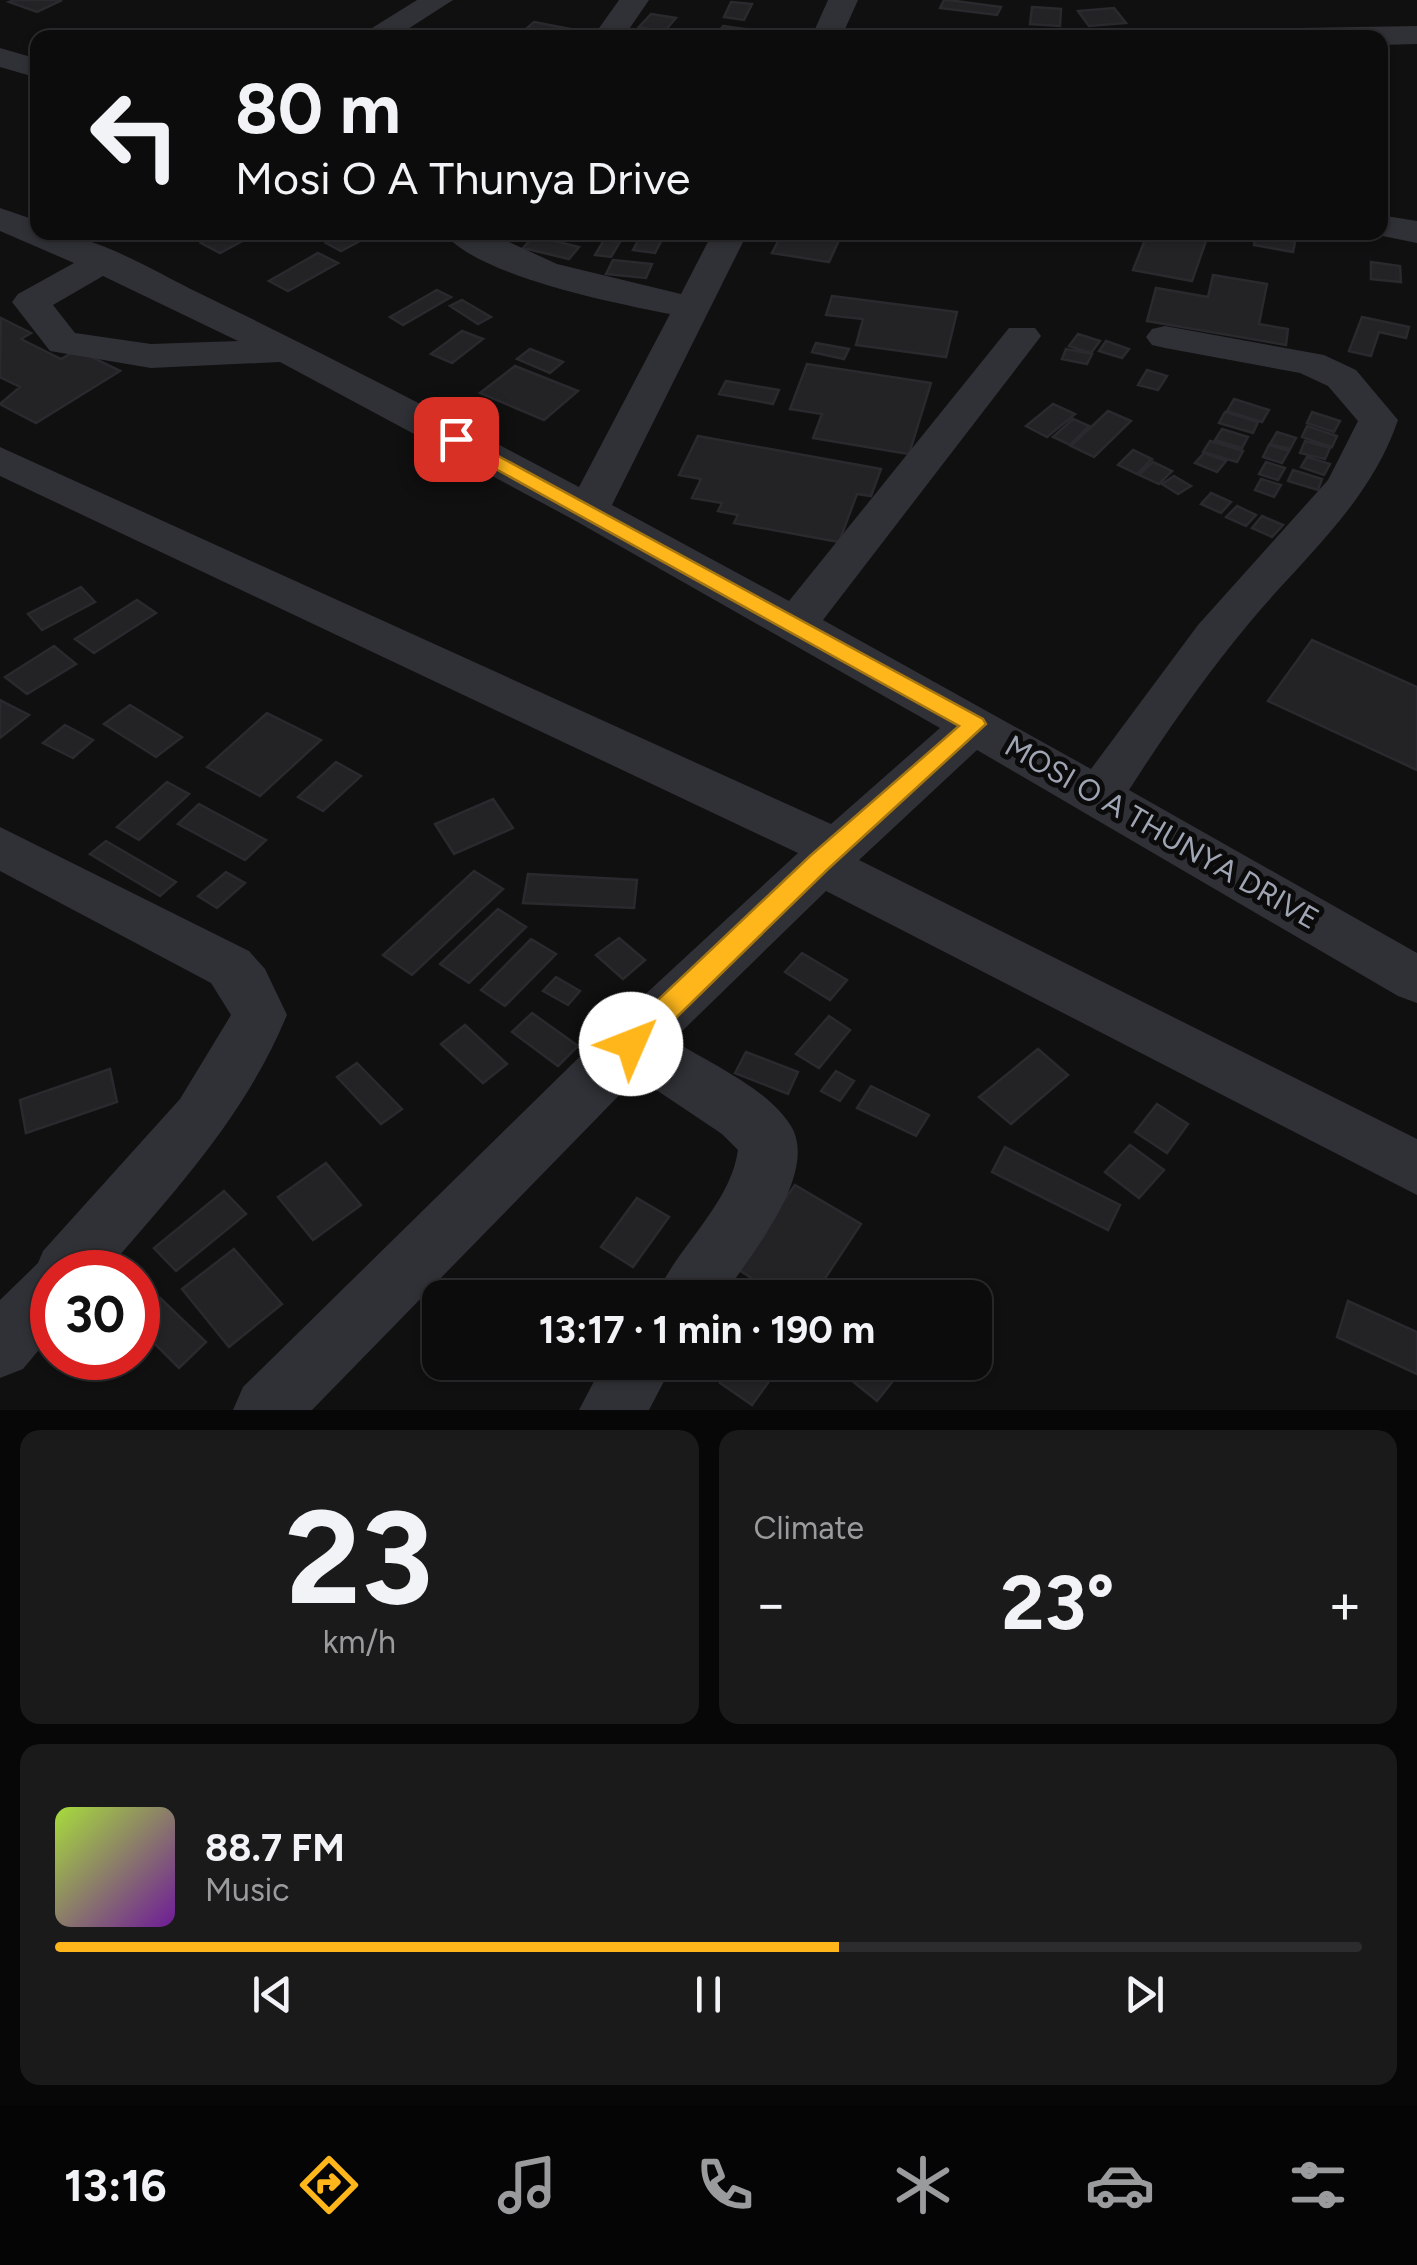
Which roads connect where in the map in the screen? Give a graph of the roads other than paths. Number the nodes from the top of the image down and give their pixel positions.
1 (438, 0) edge
2 (634, 0) edge
3 (844, 0) edge
4 (385, 30) edge
5 (613, 30) edge
6 (830, 30) edge
7 (1388, 36) edge
8 (1417, 36) edge
9 (0, 56) edge
10 (30, 66) edge
11 (0, 218) edge
12 (1388, 227) edge
13 (30, 230) edge
14 (1417, 232) edge
15 (53, 240) edge
16 (475, 240) edge
17 (726, 240) edge
18 (104, 261) junction
19 (692, 308) junction
20 (1022, 336) dead end
21 (1165, 337) dead end
22 (290, 350) junction
23 (0, 460) edge
24 (588, 510) junction
25 (795, 624) junction
26 (975, 724) junction
27 (1100, 796) junction
28 (0, 847) edge
29 (826, 856) junction
30 (1417, 980) edge
31 (631, 1044) junction
32 (1417, 1168) edge
33 (84, 1250) edge
34 (698, 1280) edge
35 (30, 1312) edge
36 (0, 1347) edge
37 (631, 1380) edge
38 (266, 1410) edge
39 (612, 1410) edge

1 - 4 street
2 - 5 street
3 - 6 street
7 - 8 street
9 - 10 street
11 - 13 street, MOSI O A THUNYA DRIVE
12 - 14 street
15 - 18 street, MOSI O A THUNYA DRIVE
16 - 19 street
17 - 19 street
18 - 22 street, MOSI O A THUNYA DRIVE
18 - 22 street
19 - 24 street
20 - 25 street
21 - 27 street
22 - 24 street, MOSI O A THUNYA DRIVE
23 - 29 street
24 - 25 street, MOSI O A THUNYA DRIVE
25 - 26 street, MOSI O A THUNYA DRIVE
26 - 27 street, MOSI O A THUNYA DRIVE
26 - 29 street
27 - 30 street, MOSI O A THUNYA DRIVE
28 - 33 street
29 - 31 street
29 - 32 street
31 - 34 street
31 - 38 street
35 - 36 street
37 - 39 street

